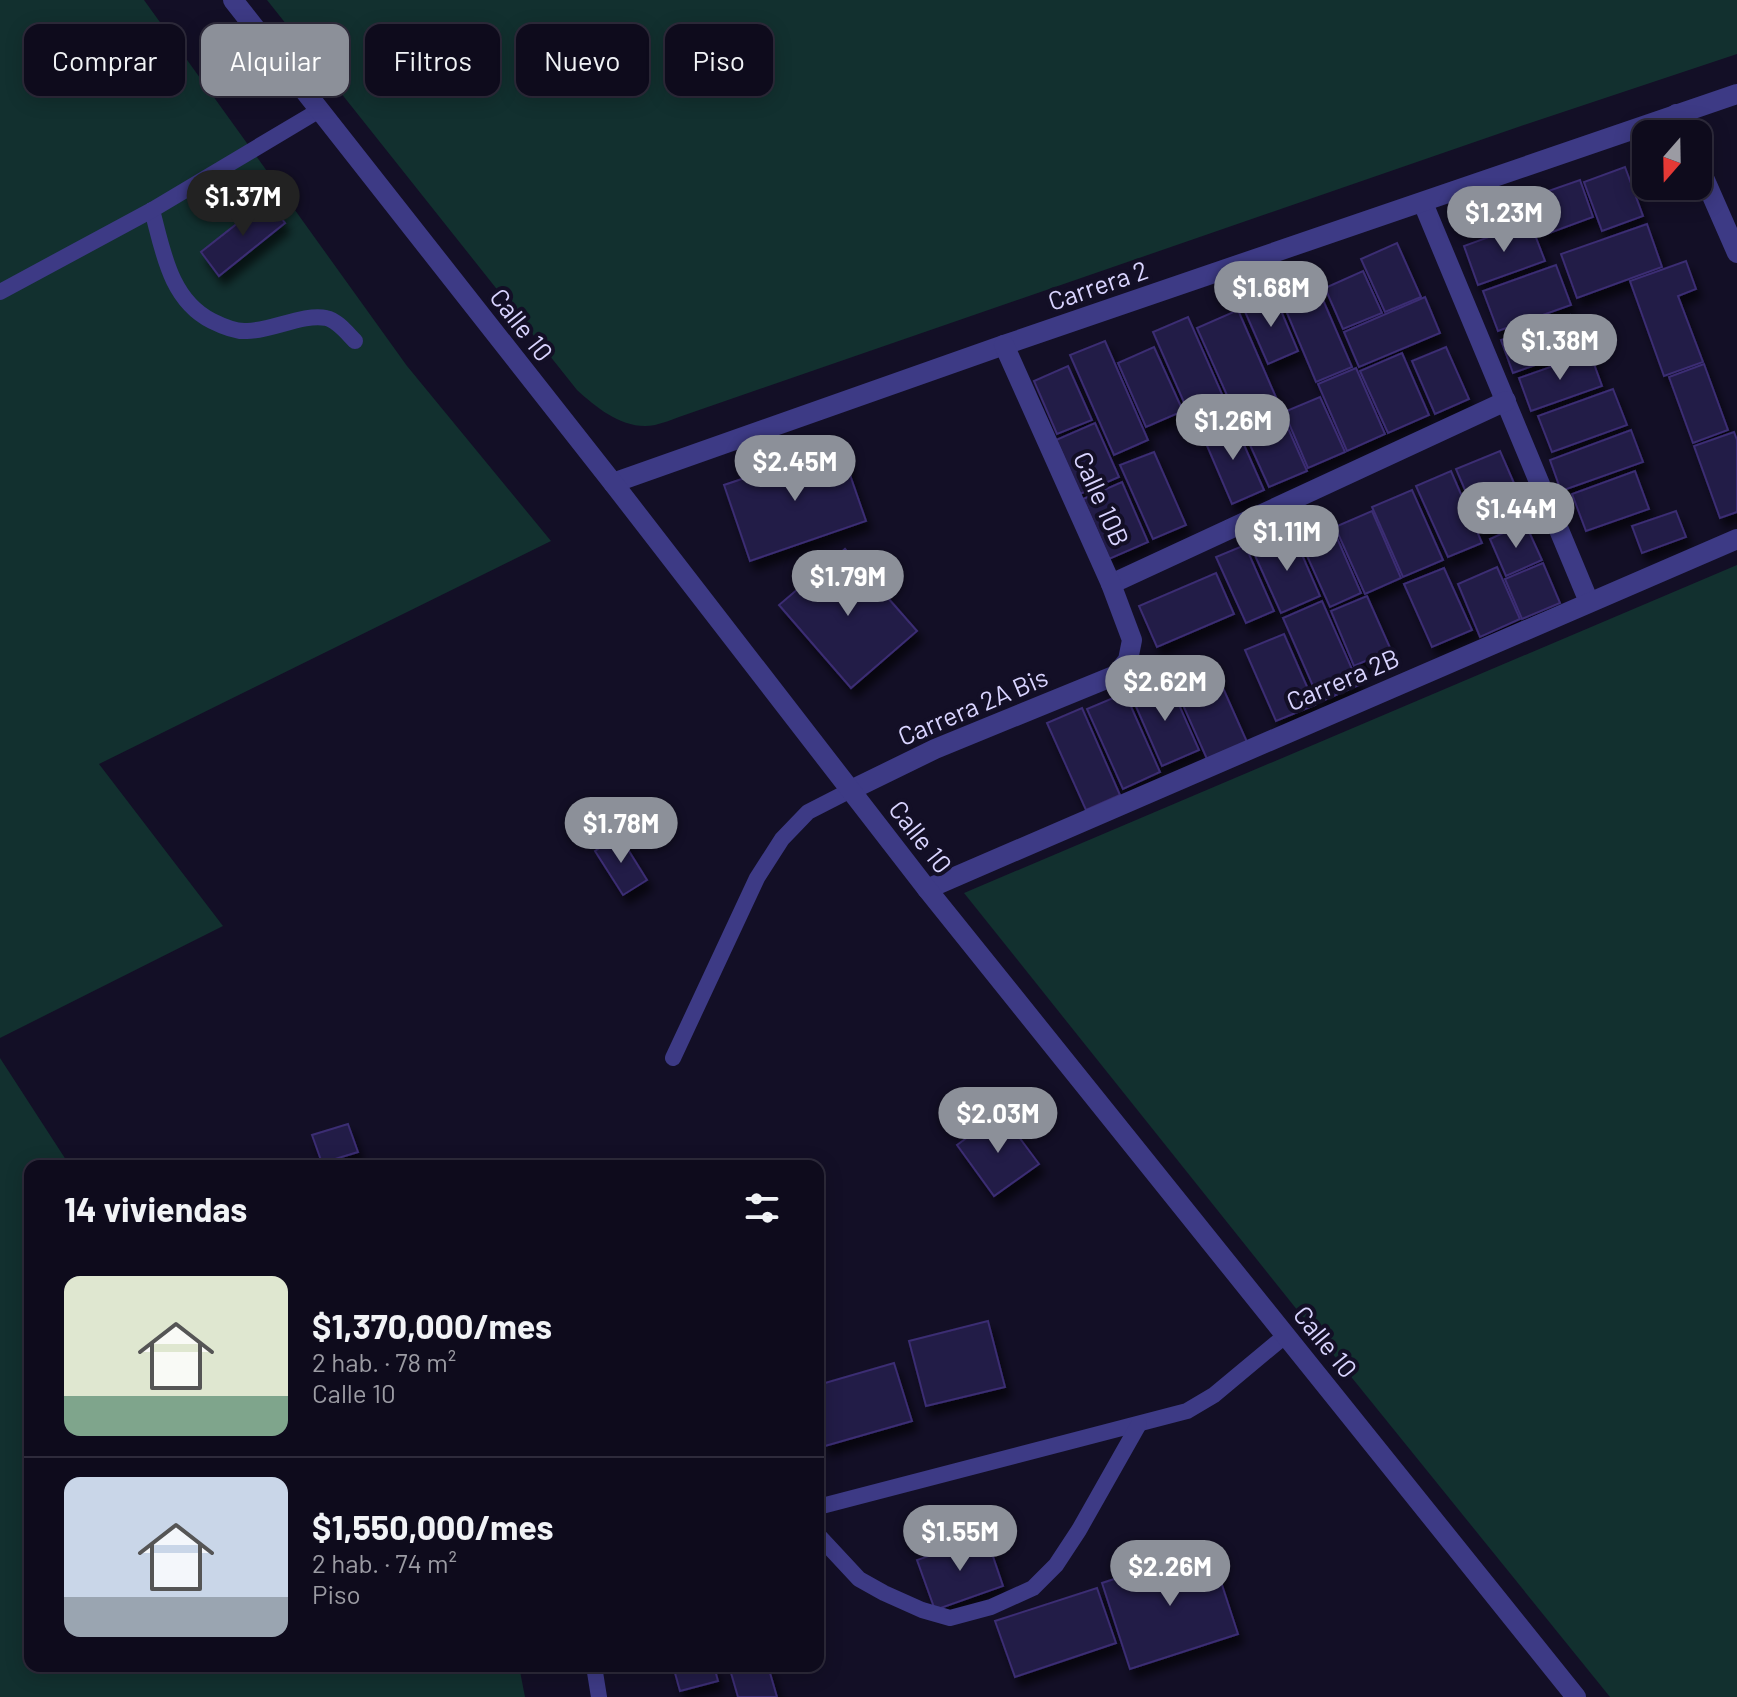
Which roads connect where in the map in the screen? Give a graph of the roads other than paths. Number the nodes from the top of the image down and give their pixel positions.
1 (233, 0) edge
2 (1737, 94) edge
3 (318, 111) junction
4 (1676, 114) junction
5 (1679, 120) edge
6 (1712, 196) edge
7 (1423, 203) junction
8 (152, 210) junction
9 (1737, 253) edge
10 (0, 292) edge
11 (355, 341) dead end
12 (1004, 345) junction
13 (1506, 401) junction
14 (613, 483) junction
15 (1737, 539) edge
16 (1111, 584) junction
17 (1589, 602) junction
18 (1116, 675) joint
19 (851, 790) junction
20 (927, 889) junction
21 (673, 1058) dead end
22 (1286, 1335) junction
23 (1139, 1424) junction
24 (824, 1505) edge
25 (824, 1541) edge
26 (595, 1672) edge
27 (599, 1697) edge
28 (1576, 1697) edge

1 - 3 street, Calle 10
2 - 4 street, Carrera 2
3 - 8 lane
3 - 14 street, Calle 10
4 - 5 street
4 - 7 street, Carrera 2
6 - 9 street
7 - 12 street, Carrera 2
7 - 13 street
8 - 10 lane
8 - 11 lane
12 - 14 street, Carrera 2
12 - 16 street, Calle 10B
13 - 16 street
13 - 17 street
14 - 19 street, Calle 10
15 - 17 street, Carrera 2B
16 - 18 street, Calle 10B
17 - 20 street, Carrera 2B
18 - 19 street, Carrera 2A Bis
19 - 20 street, Calle 10
19 - 21 lane
20 - 22 street, Calle 10
22 - 23 lane
22 - 28 street, Calle 10
23 - 24 lane
23 - 25 lane
26 - 27 lane

